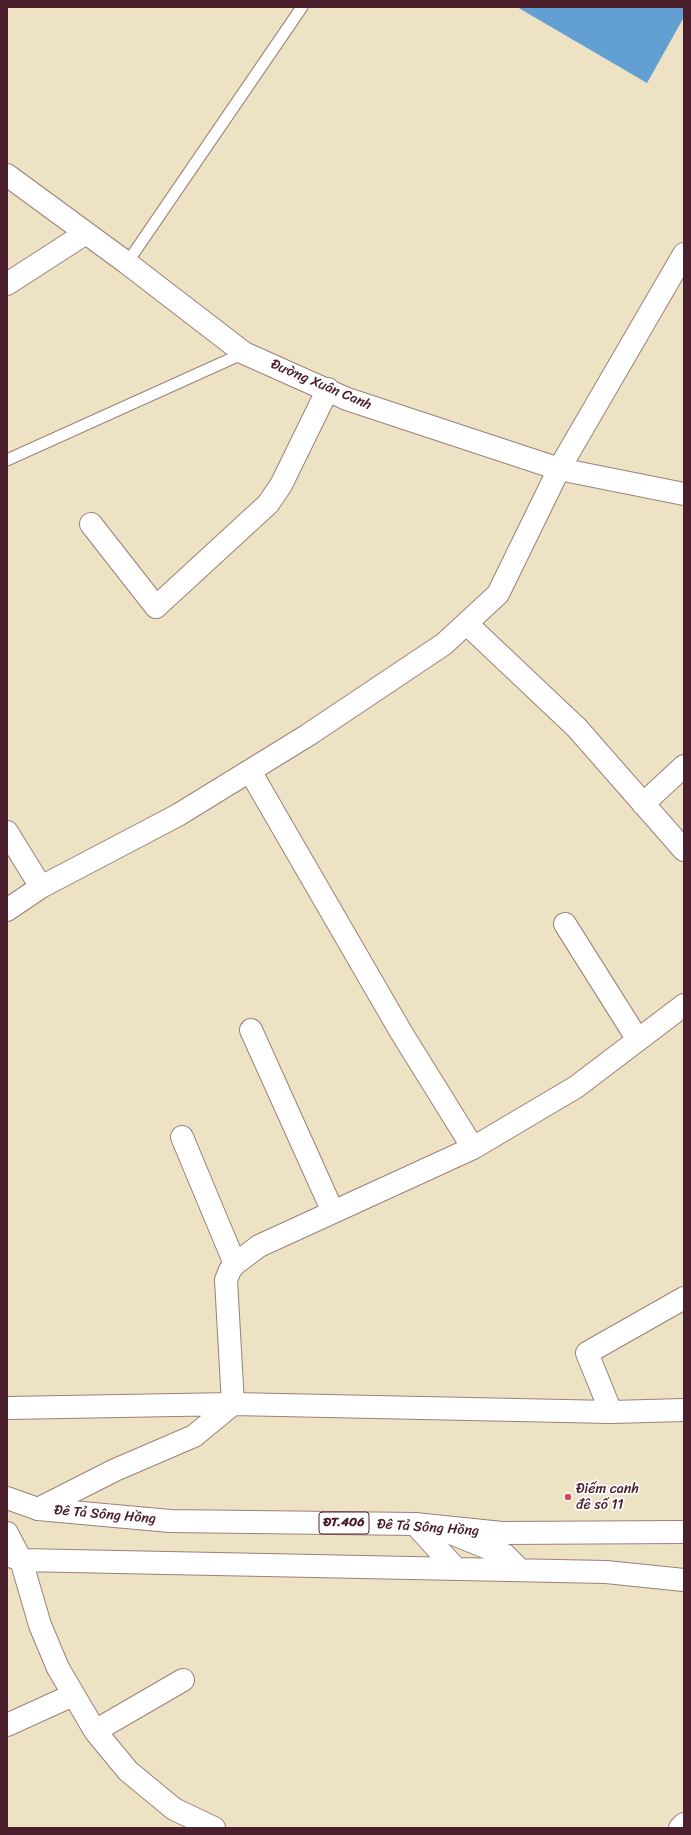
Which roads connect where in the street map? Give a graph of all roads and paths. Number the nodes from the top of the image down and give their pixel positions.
1 (302, 7) edge
2 (7, 175) edge
3 (86, 233) junction
4 (684, 254) edge
5 (127, 263) junction
6 (7, 284) edge
7 (244, 352) junction
8 (328, 389) junction
9 (7, 460) edge
10 (559, 469) junction
11 (684, 494) edge
12 (91, 524) dead end
13 (467, 624) junction
14 (684, 766) edge
15 (250, 771) junction
16 (643, 804) junction
17 (7, 832) edge
18 (684, 850) edge
19 (41, 887) junction
20 (7, 910) edge
21 (565, 924) dead end
22 (684, 1005) edge
23 (251, 1030) dead end
24 (638, 1040) junction
25 (182, 1137) dead end
26 (473, 1148) junction
27 (333, 1212) junction
28 (236, 1264) junction
29 (684, 1298) edge
30 (233, 1404) junction
31 (7, 1408) edge
32 (684, 1410) edge
33 (610, 1412) junction
34 (7, 1498) edge
35 (38, 1509) junction
36 (424, 1525) junction
37 (684, 1532) edge
38 (7, 1533) edge
39 (14, 1557) edge
40 (456, 1569) junction
41 (520, 1570) junction
42 (684, 1580) edge
43 (183, 1680) dead end
44 (73, 1695) junction
45 (7, 1725) edge
46 (95, 1730) junction
47 (684, 1824) edge
48 (214, 1828) edge
49 (680, 1828) edge

1 - 5 lane
2 - 3 street, Đường Xuân Canh
3 - 5 street, Đường Xuân Canh
3 - 6 street
4 - 10 street
5 - 7 street, Đường Xuân Canh
7 - 8 street, Đường Xuân Canh
7 - 9 lane
8 - 10 street, Đường Xuân Canh
8 - 12 street
10 - 11 street, Đường Xuân Canh
10 - 13 street
13 - 15 street
13 - 16 street
14 - 16 street
15 - 19 street
15 - 26 street
16 - 18 street
17 - 19 street
19 - 20 street
21 - 24 street
22 - 24 street
23 - 27 street
24 - 26 street
25 - 28 street
26 - 27 street
27 - 28 street
28 - 30 street
29 - 33 street
30 - 31 street
30 - 33 street
30 - 35 street
32 - 33 street
34 - 35 street, Đê Tả Sông Hồng / ĐT.406
35 - 36 street, Đê Tả Sông Hồng / ĐT.406
36 - 37 street, Đê Tả Sông Hồng / ĐT.406
36 - 40 street
36 - 41 street
38 - 39 street
39 - 40 street
39 - 44 street
40 - 41 street
41 - 42 street
43 - 46 street
44 - 45 street
44 - 46 street
46 - 48 street
47 - 49 street

